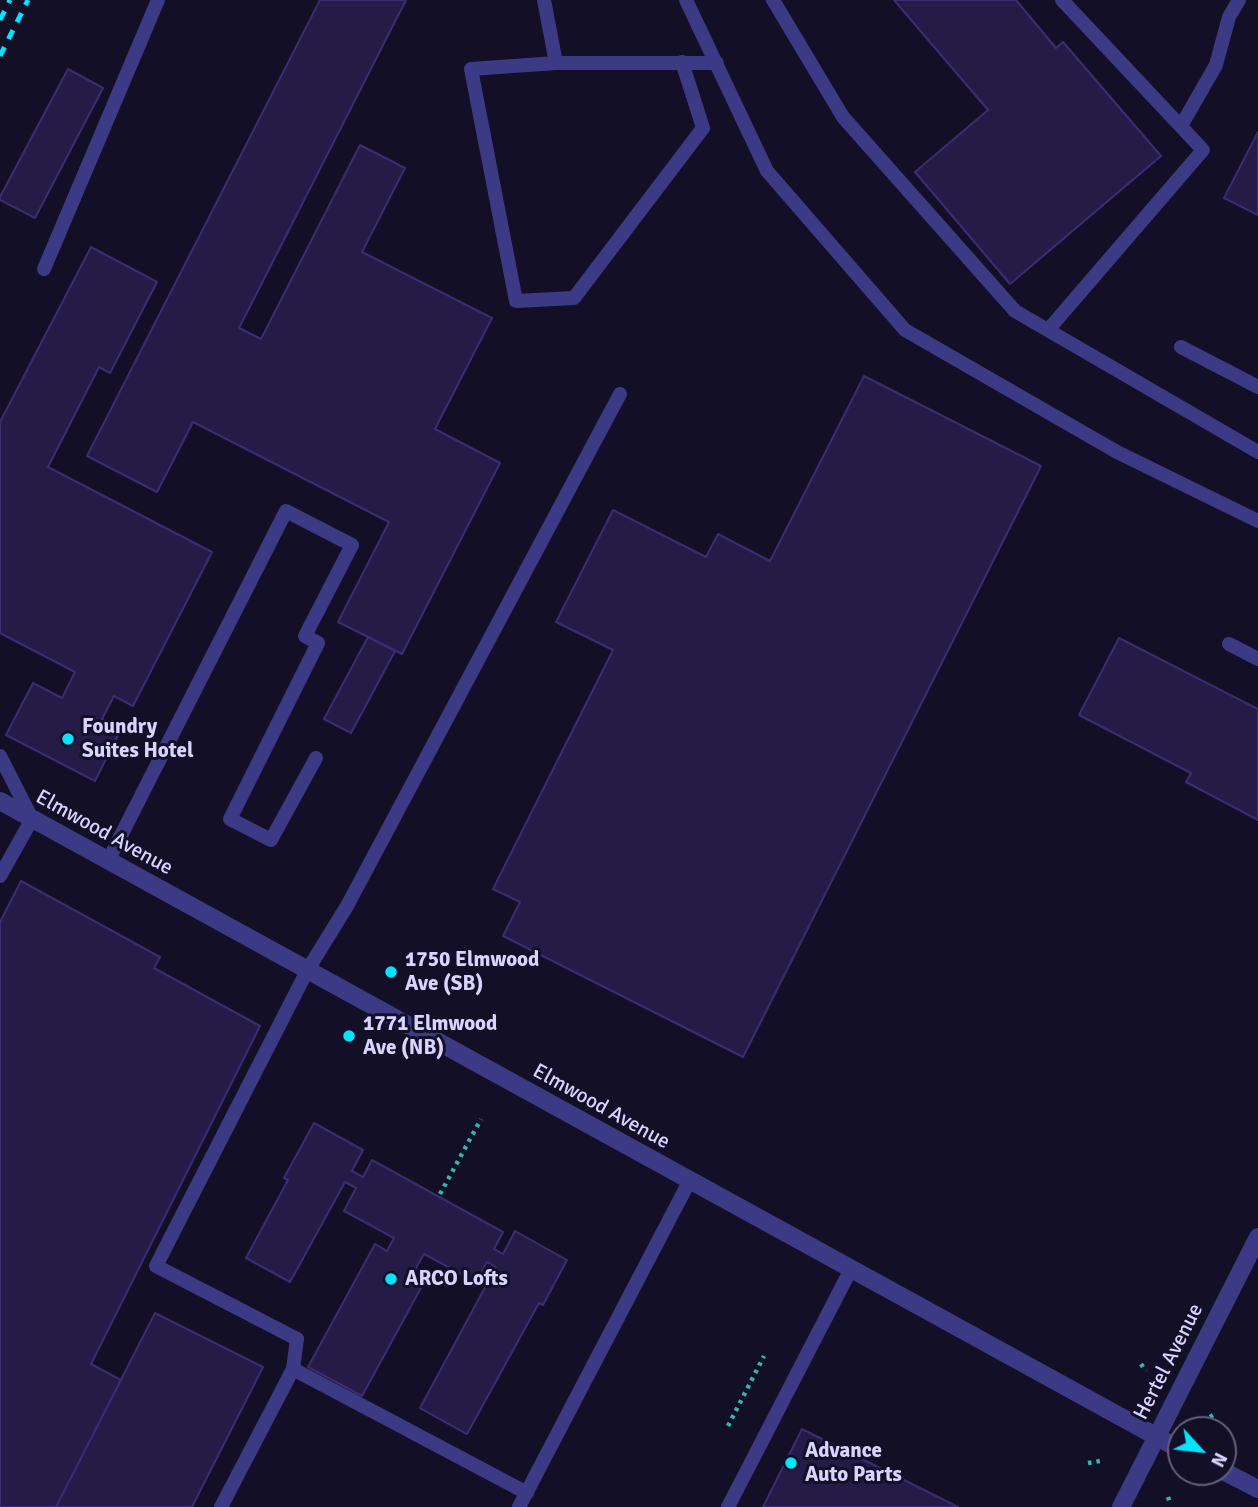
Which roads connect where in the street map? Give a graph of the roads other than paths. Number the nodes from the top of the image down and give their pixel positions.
1 (158, 0) edge
2 (544, 0) edge
3 (687, 0) edge
4 (773, 0) edge
5 (1062, 0) edge
6 (1239, 0) edge
7 (682, 62) junction
8 (717, 62) junction
9 (556, 63) junction
10 (1181, 127) junction
11 (44, 269) dead end
12 (1048, 330) junction
13 (1181, 347) dead end
14 (1258, 387) edge
15 (620, 394) dead end
16 (1258, 452) edge
17 (1258, 521) edge
18 (1229, 644) dead end
19 (1258, 659) edge
20 (0, 756) edge
21 (316, 758) dead end
22 (0, 801) edge
23 (32, 819) junction
24 (108, 861) junction
25 (0, 876) edge
26 (307, 971) junction
27 (689, 1182) junction
28 (1258, 1237) edge
29 (850, 1271) junction
30 (293, 1369) junction
31 (1157, 1438) junction
32 (1167, 1443) edge
33 (1237, 1478) edge
34 (1258, 1489) edge
35 (527, 1493) junction
36 (221, 1507) edge
37 (519, 1507) edge
38 (728, 1507) edge
39 (1121, 1507) edge

1 - 11 lane
2 - 9 lane
3 - 8 lane
4 - 12 lane
5 - 10 lane
6 - 10 lane
7 - 8 lane
7 - 9 lane
7 - 9 lane
8 - 17 lane
10 - 12 lane
12 - 16 lane
13 - 14 lane
15 - 26 lane
18 - 19 lane
20 - 23 lane
21 - 24 lane
22 - 23 street, Elmwood Avenue
23 - 24 street, Elmwood Avenue
23 - 25 lane
24 - 26 street, Elmwood Avenue
26 - 27 street, Elmwood Avenue
26 - 30 lane
27 - 29 street, Elmwood Avenue
27 - 35 lane
28 - 31 street, Hertel Avenue
29 - 31 street, Elmwood Avenue
29 - 38 lane
30 - 35 lane
30 - 36 lane
31 - 32 street, Elmwood Avenue
31 - 39 street, Hertel Avenue
33 - 34 street
35 - 37 lane

